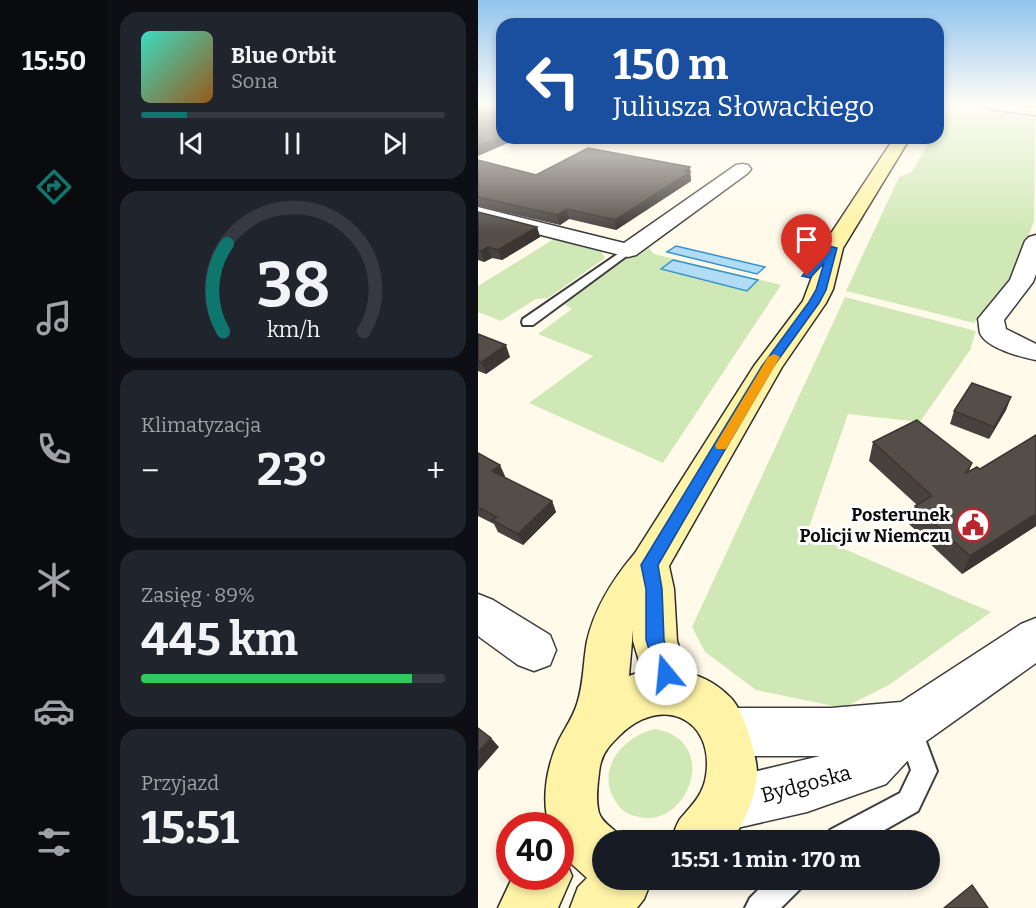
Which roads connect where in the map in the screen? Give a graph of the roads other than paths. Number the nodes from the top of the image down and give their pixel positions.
1 (896, 147) edge
2 (742, 169) dead end
3 (478, 213) edge
4 (1036, 241) edge
5 (628, 250) junction
6 (528, 322) dead end
7 (1036, 352) edge
8 (649, 565) junction
9 (478, 613) edge
10 (1036, 638) edge
11 (534, 650) dead end
12 (671, 691) junction
13 (596, 721) junction
14 (908, 726) junction
15 (726, 732) junction
16 (711, 823) edge
17 (858, 830) edge
18 (579, 839) edge
19 (537, 890) edge
20 (615, 890) edge
21 (779, 890) edge
22 (527, 908) edge
23 (599, 908) edge
24 (760, 908) edge

1 - 8 street
2 - 5 street
3 - 5 street
4 - 7 street
5 - 6 lane
8 - 12 street
8 - 13 street
9 - 11 street
10 - 14 street, Bydgoska
12 - 13 street
12 - 15 street
13 - 18 street
14 - 15 street
14 - 16 street, Bydgoska
14 - 17 lane
15 - 16 street
19 - 22 street
20 - 23 street
21 - 24 lane

